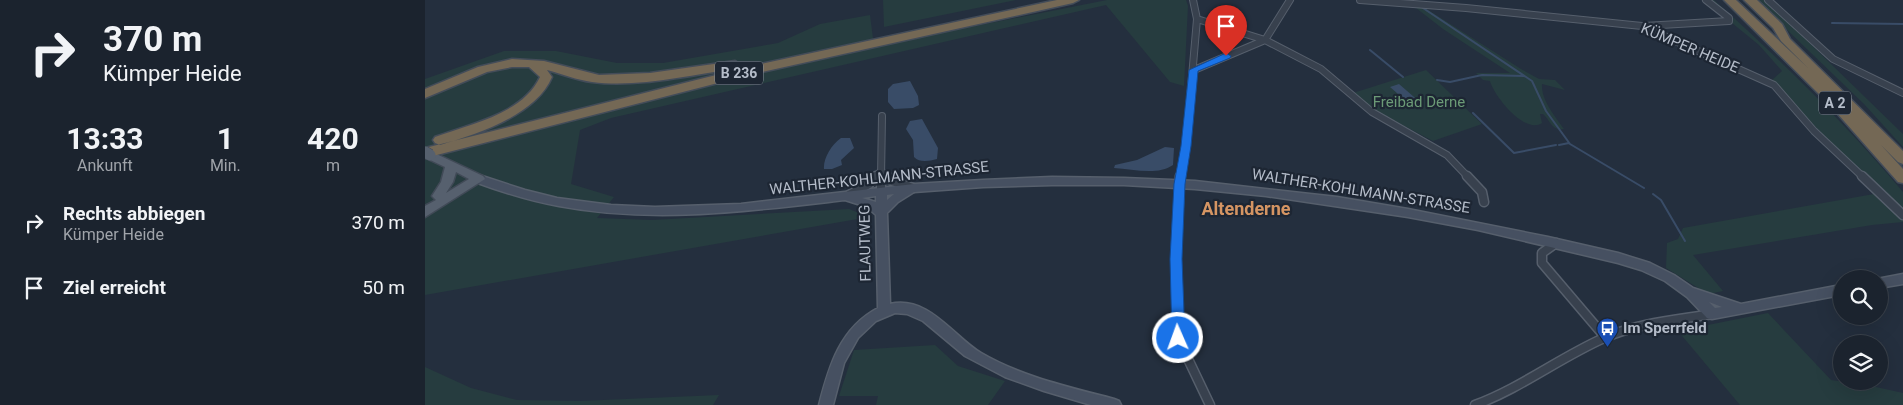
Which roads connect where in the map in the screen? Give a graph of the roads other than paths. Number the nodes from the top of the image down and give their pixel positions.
1 (1040, 0) edge
2 (1073, 0) edge
3 (1193, 0) edge
4 (1290, 0) edge
5 (1360, 0) edge
6 (1707, 0) edge
7 (1719, 0) edge
8 (1730, 0) edge
9 (1743, 0) edge
10 (1750, 0) edge
11 (1768, 0) edge
12 (1197, 19) junction
13 (1642, 26) junction
14 (1785, 38) junction
15 (1265, 40) junction
16 (1793, 60) junction
17 (533, 64) junction
18 (744, 64) junction
19 (1194, 70) junction
20 (466, 76) junction
21 (1903, 93) edge
22 (425, 94) edge
23 (425, 99) edge
24 (882, 116) dead end
25 (425, 146) edge
26 (425, 152) edge
27 (1903, 158) edge
28 (449, 166) junction
29 (881, 171) junction
30 (475, 178) junction
31 (1903, 178) edge
32 (1179, 184) junction
33 (913, 188) junction
34 (881, 192) junction
35 (438, 196) junction
36 (846, 196) junction
37 (1484, 202) dead end
38 (425, 204) edge
39 (425, 212) edge
40 (881, 213) junction
41 (1903, 216) edge
42 (1556, 243) junction
43 (1903, 279) edge
44 (1888, 282) edge
45 (1687, 288) junction
46 (1833, 291) edge
47 (1740, 308) junction
48 (884, 309) junction
49 (1712, 314) junction
50 (1605, 337) junction
51 (827, 405) edge
52 (1114, 405) edge
53 (1210, 405) edge
54 (1475, 405) edge

1 - 18 highway, B 236
2 - 26 highway, B 236
3 - 12 street
4 - 15 street
5 - 13 street, KÜMPER HEIDE
6 - 13 street
7 - 16 highway
8 - 16 highway, A 2
9 - 14 highway, A 2
10 - 14 highway
11 - 21 street
12 - 15 street
12 - 19 street
13 - 41 street, KÜMPER HEIDE
14 - 27 highway, A 2
15 - 19 street
15 - 37 street
16 - 31 highway, A 2
17 - 18 highway
17 - 20 highway
17 - 25 highway
18 - 25 highway, B 236
19 - 32 street
20 - 22 highway
20 - 23 highway
24 - 29 street, FLAUTWEG
26 - 28 main road, WALTHER-KOHLMANN-STRASSE
28 - 30 main road, WALTHER-KOHLMANN-STRASSE
28 - 35 main road
29 - 33 street
29 - 34 street, FLAUTWEG
29 - 36 street
30 - 35 main road
30 - 36 main road, WALTHER-KOHLMANN-STRASSE
30 - 39 main road
32 - 33 main road, WALTHER-KOHLMANN-STRASSE
32 - 42 main road, WALTHER-KOHLMANN-STRASSE
32 - 53 street
33 - 34 main road, WALTHER-KOHLMANN-STRASSE
33 - 40 main road
34 - 36 main road, WALTHER-KOHLMANN-STRASSE
34 - 40 main road, FLAUTWEG
35 - 38 main road
36 - 40 main road
40 - 48 main road, FLAUTWEG
42 - 45 main road, WALTHER-KOHLMANN-STRASSE
42 - 50 street
43 - 44 main road
45 - 47 main road
45 - 49 main road, WALTHER-KOHLMANN-STRASSE
46 - 47 main road
47 - 49 main road
48 - 51 main road
48 - 52 main road
49 - 50 street
50 - 54 street

